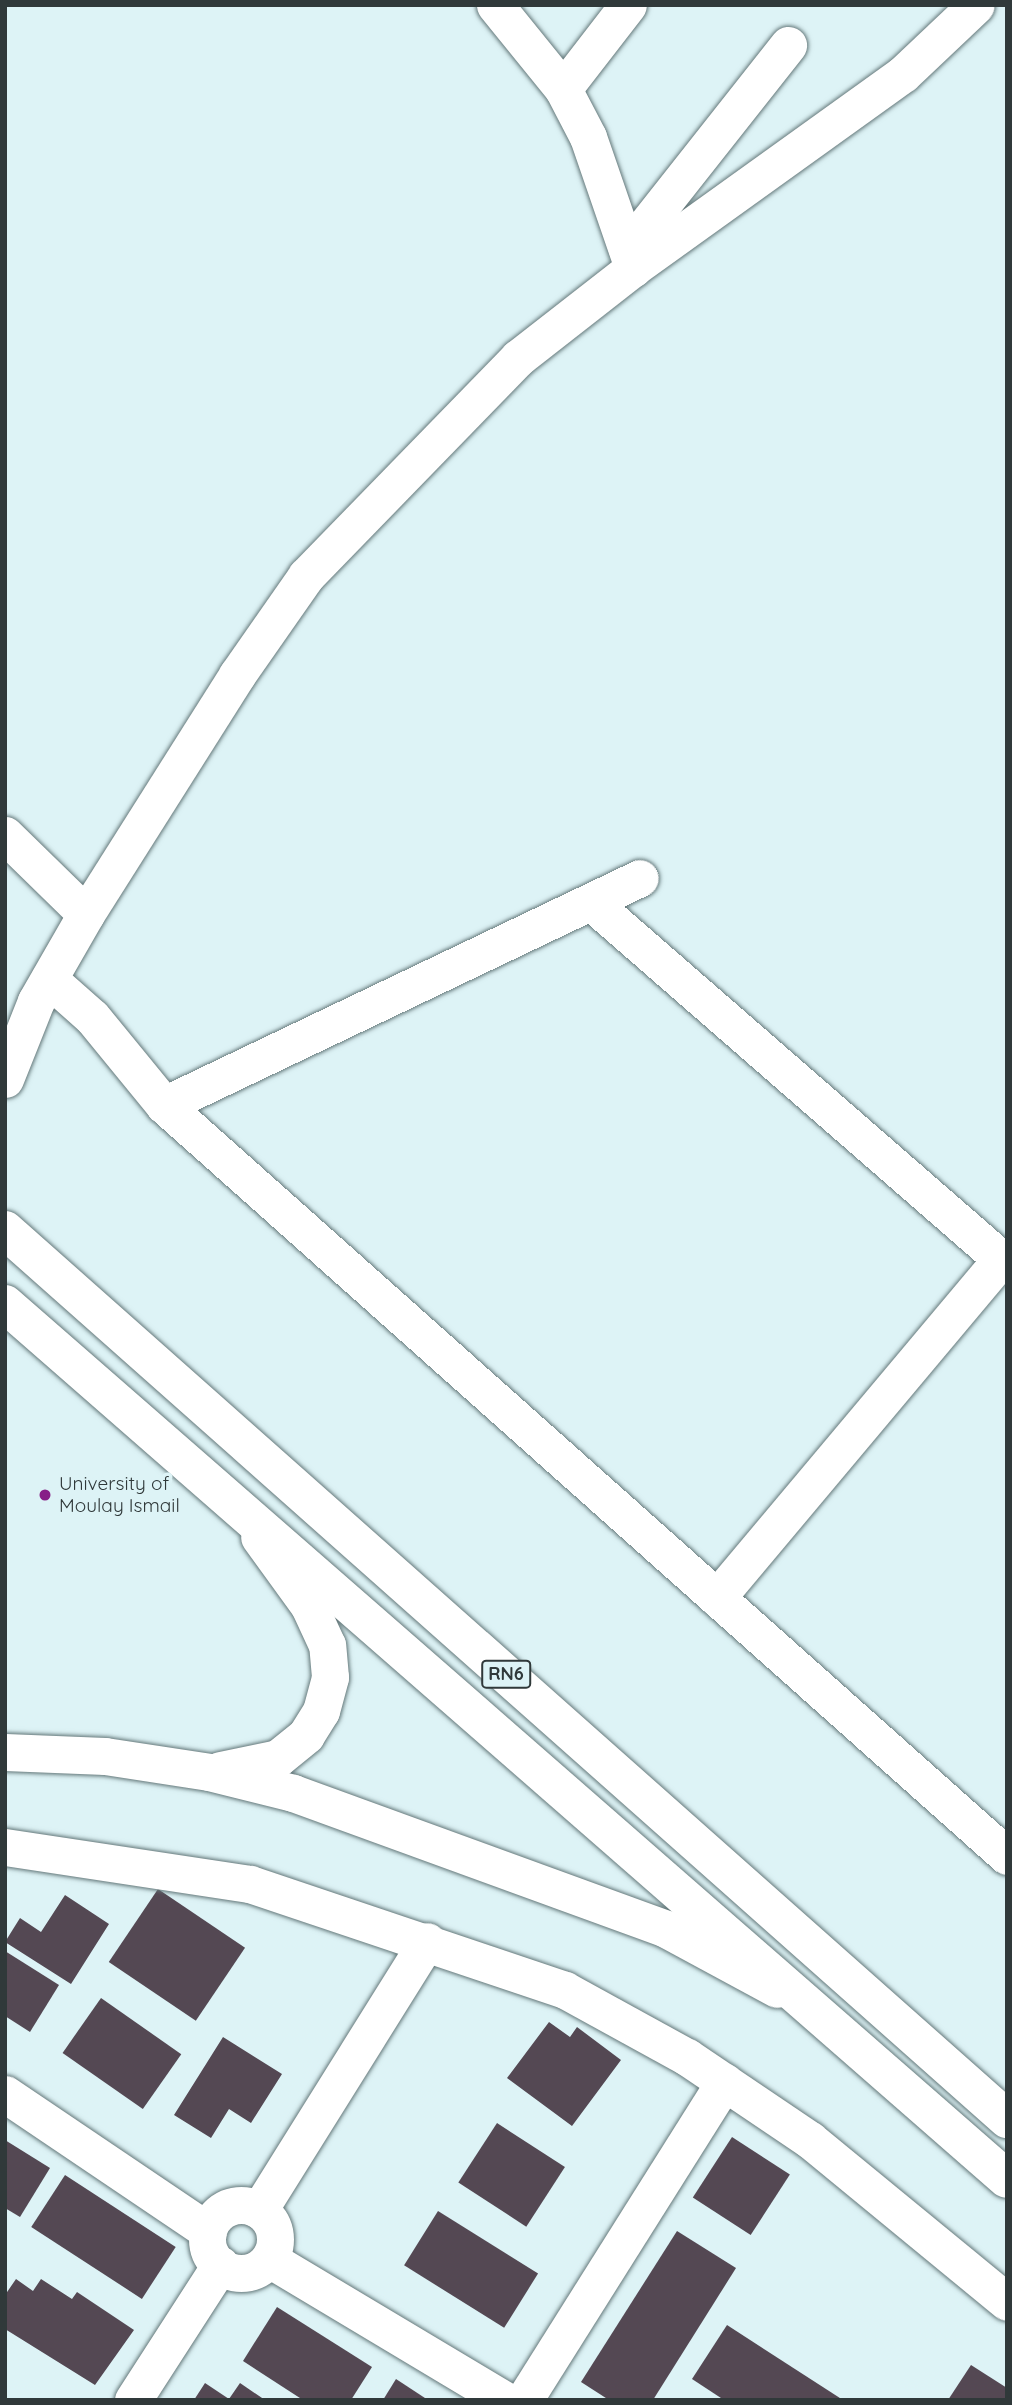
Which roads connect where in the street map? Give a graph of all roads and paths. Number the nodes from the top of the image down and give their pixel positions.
1 (495, 5) edge
2 (628, 5) edge
3 (976, 5) edge
4 (788, 45) dead end
5 (563, 89) junction
6 (630, 259) junction
7 (5, 835) edge
8 (640, 878) dead end
9 (591, 902) junction
10 (86, 914) junction
11 (42, 990) junction
12 (5, 1030) edge
13 (5, 1079) edge
14 (164, 1105) junction
15 (9, 1228) edge
16 (5, 1304) edge
17 (242, 1513) junction
18 (717, 1598) junction
19 (5, 1752) edge
20 (209, 1772) junction
21 (5, 1847) edge
22 (1007, 1856) edge
23 (427, 1941) junction
24 (813, 2008) junction
25 (724, 2082) junction
26 (5, 2094) edge
27 (1007, 2119) edge
28 (1007, 2179) edge
29 (259, 2210) junction
30 (208, 2231) junction
31 (269, 2259) junction
32 (220, 2265) junction
33 (1007, 2302) edge
34 (133, 2400) edge
35 (505, 2400) edge
36 (524, 2400) edge

1 - 5 street
2 - 5 street
3 - 6 street
4 - 6 street
5 - 6 street
6 - 10 street
7 - 10 street
8 - 9 street
9 - 14 street
9 - 18 street
10 - 11 street
11 - 12 street
11 - 13 street
11 - 14 street
14 - 18 street
15 - 27 highway, RN6
16 - 17 highway, RN6
17 - 20 street
17 - 24 highway, RN6
18 - 22 street
19 - 20 street
20 - 24 street
21 - 23 street
23 - 25 street
23 - 29 street
24 - 28 highway, RN6
25 - 33 street
25 - 36 street
26 - 30 street
29 - 30 street
29 - 31 street
30 - 32 street
31 - 32 street
31 - 35 street
32 - 34 street

